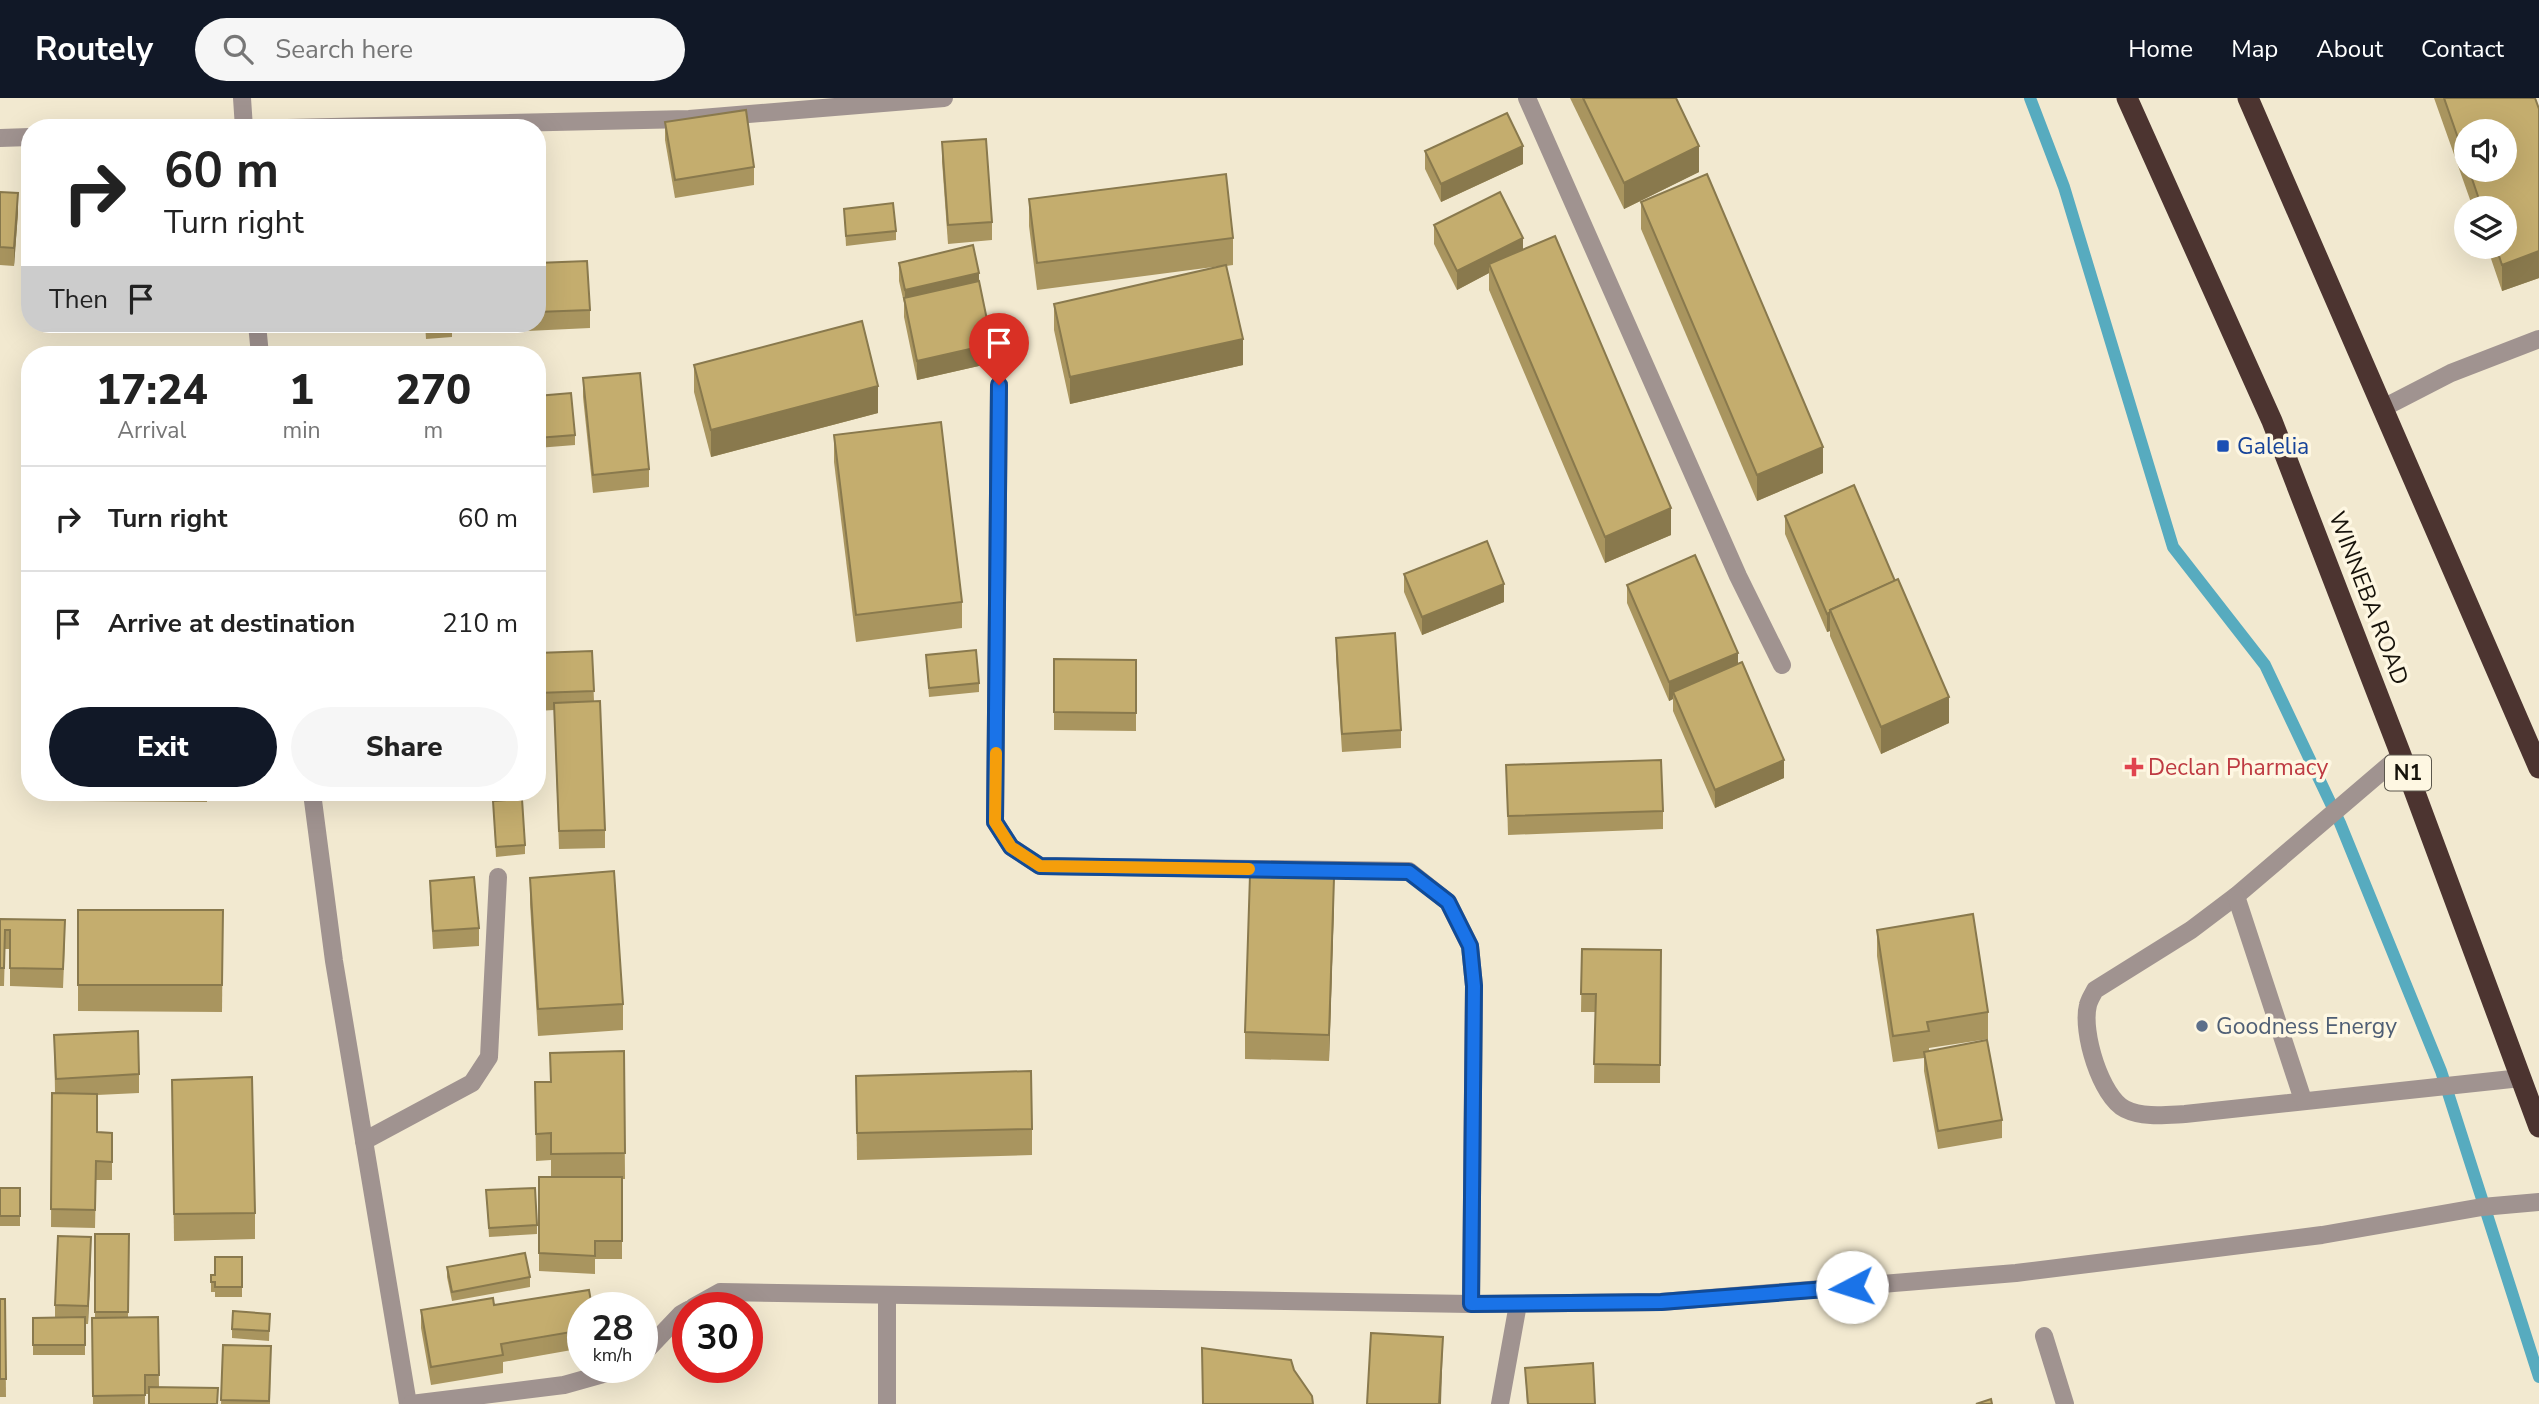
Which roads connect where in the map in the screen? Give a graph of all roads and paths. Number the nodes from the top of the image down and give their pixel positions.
1 (242, 98) edge
2 (944, 98) edge
3 (1527, 98) edge
4 (2127, 98) edge
5 (2248, 98) edge
6 (243, 119) edge
7 (546, 122) edge
8 (21, 137) edge
9 (0, 138) edge
10 (2539, 339) edge
11 (999, 385) dead end
12 (2384, 408) junction
13 (1782, 665) dead end
14 (2401, 754) junction
15 (2537, 759) edge
16 (313, 801) edge
17 (498, 877) dead end
18 (2236, 895) junction
19 (2521, 1078) junction
20 (2303, 1100) junction
21 (2539, 1127) edge
22 (364, 1142) junction
23 (2539, 1202) edge
24 (763, 1293) edge
25 (887, 1296) junction
26 (1471, 1304) junction
27 (1518, 1304) junction
28 (672, 1323) edge
29 (2044, 1336) dead end
30 (658, 1338) edge
31 (571, 1383) edge
32 (409, 1404) edge
33 (887, 1404) edge
34 (1500, 1404) edge
35 (2065, 1404) edge

1 - 6 street
2 - 7 street
3 - 13 street
4 - 14 highway, WINNEBA ROAD / N1
5 - 12 highway
8 - 9 street
10 - 12 street
11 - 26 street
12 - 15 highway
14 - 18 street
14 - 19 highway, WINNEBA ROAD / N1
16 - 22 street
17 - 22 street
18 - 20 street
18 - 20 street
19 - 20 street
19 - 21 highway, WINNEBA ROAD / N1
22 - 32 street
23 - 27 street
24 - 25 street
25 - 26 street
25 - 33 street
26 - 27 street
27 - 34 street
28 - 30 street
29 - 35 street
31 - 32 street

